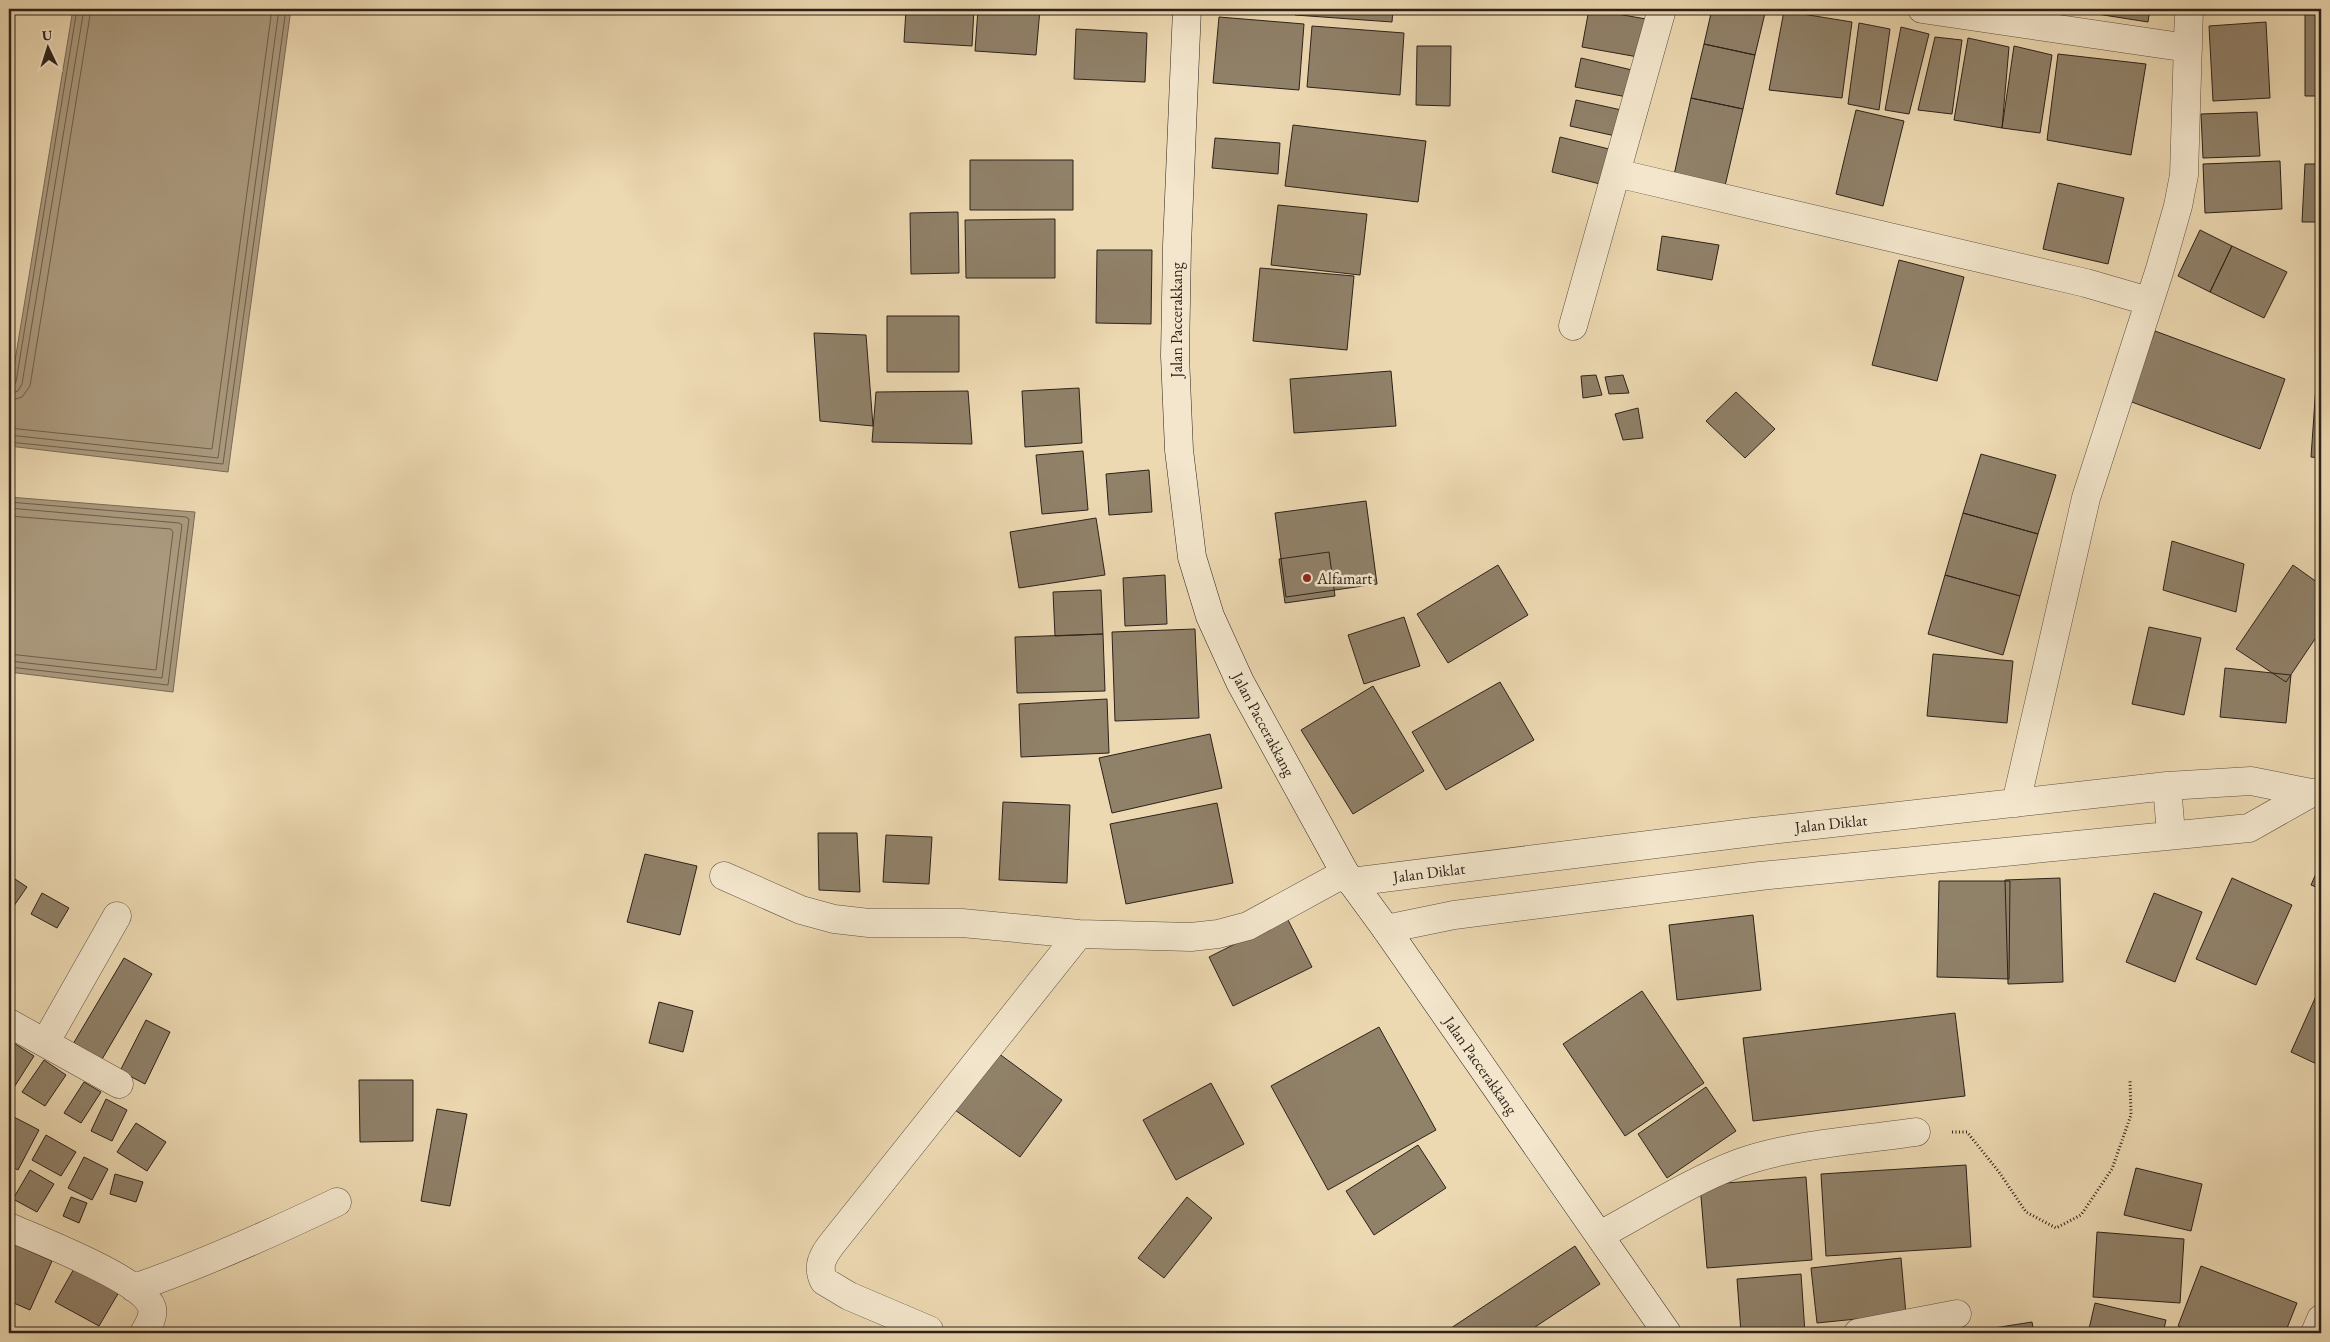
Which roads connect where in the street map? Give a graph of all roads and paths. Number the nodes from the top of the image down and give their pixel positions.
1 (1187, 9) edge
2 (1662, 9) edge
3 (1922, 9) edge
4 (2189, 9) edge
5 (2188, 48) junction
6 (1616, 173) junction
7 (2148, 302) junction
8 (1573, 326) dead end
9 (2167, 786) junction
10 (2316, 792) edge
11 (2016, 802) junction
12 (1753, 832) junction
13 (2171, 834) junction
14 (724, 876) dead end
15 (1760, 876) junction
16 (1348, 878) junction
17 (116, 916) dead end
18 (1386, 929) junction
19 (1079, 934) junction
20 (9, 1023) edge
21 (45, 1043) junction
22 (2130, 1080) dead end
23 (119, 1084) dead end
24 (1916, 1132) joint
25 (337, 1202) dead end
26 (9, 1227) edge
27 (1600, 1235) junction
28 (134, 1288) junction
29 (1958, 1314) dead end
30 (2321, 1319) edge
31 (929, 1330) dead end
32 (144, 1333) edge
33 (1667, 1333) edge
34 (1858, 1333) edge
35 (2315, 1333) edge

1 - 16 street, Jalan Paccerakkang
2 - 6 street
3 - 5 street
4 - 5 street
5 - 7 street
6 - 7 street
6 - 8 street
7 - 11 street
9 - 10 street, Jalan Diklat
9 - 11 street, Jalan Diklat
9 - 13 street
10 - 13 street, Jalan Diklat
11 - 12 street, Jalan Diklat
12 - 15 street
12 - 16 street, Jalan Diklat
13 - 15 street, Jalan Diklat
14 - 19 street
15 - 18 street, Jalan Diklat
16 - 18 street, Jalan Paccerakkang
16 - 19 street
17 - 21 street
18 - 27 street, Jalan Paccerakkang
19 - 31 street
20 - 21 street
21 - 23 street
22 - 24 path
24 - 27 street
25 - 28 street
26 - 28 street
27 - 33 street, Jalan Paccerakkang
28 - 32 street
29 - 34 street
30 - 35 street

